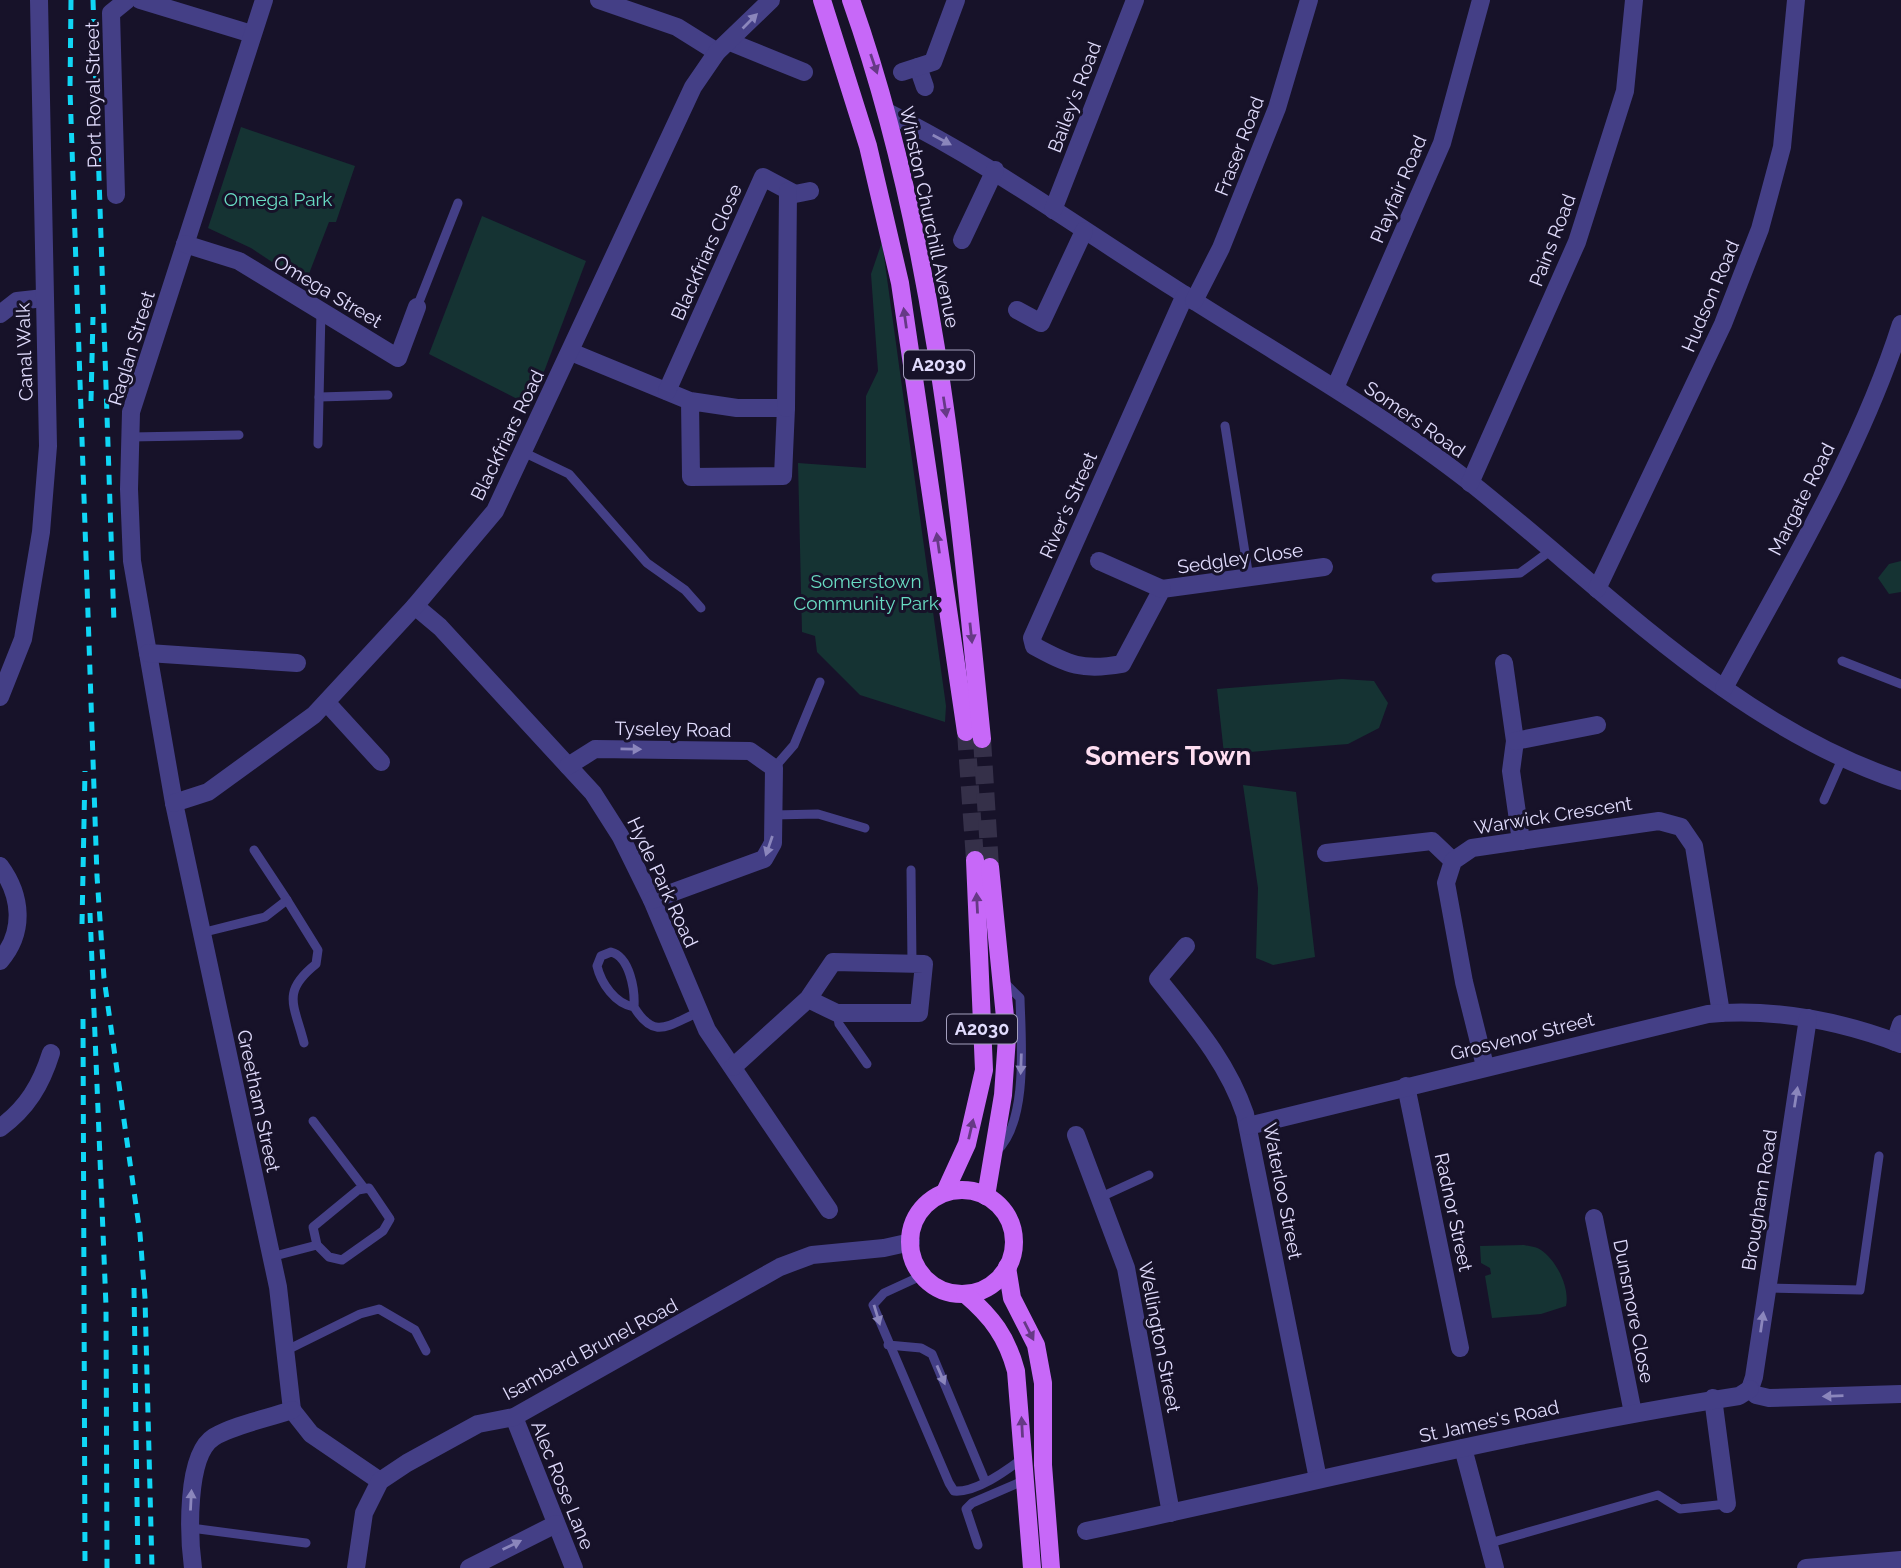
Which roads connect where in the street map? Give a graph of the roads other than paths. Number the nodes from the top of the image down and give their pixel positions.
1 (39, 0) edge
2 (140, 0) edge
3 (264, 0) edge
4 (599, 0) edge
5 (771, 0) edge
6 (822, 0) edge
7 (851, 0) edge
8 (956, 0) edge
9 (1135, 0) edge
10 (1309, 0) edge
11 (1481, 0) edge
12 (1634, 0) edge
13 (1796, 0) edge
14 (120, 3) edge
15 (252, 34) junction
16 (723, 47) junction
17 (804, 72) dead end
18 (925, 87) dead end
19 (887, 112) junction
20 (995, 170) junction
21 (788, 191) junction
22 (810, 191) dead end
23 (117, 195) dead end
24 (458, 203) dead end
25 (1053, 210) junction
26 (1084, 232) junction
27 (962, 240) dead end
28 (185, 244) junction
29 (44, 298) junction
30 (1190, 298) junction
31 (417, 307) joint
32 (1017, 310) dead end
33 (321, 311) junction
34 (0, 314) edge
35 (1901, 324) edge
36 (571, 352) junction
37 (1335, 388) junction
38 (667, 391) junction
39 (387, 395) dead end
40 (320, 397) junction
41 (690, 401) junction
42 (786, 408) junction
43 (1225, 426) dead end
44 (239, 435) dead end
45 (131, 437) junction
46 (318, 444) dead end
47 (523, 452) junction
48 (1470, 483) junction
49 (1550, 551) junction
50 (1099, 561) dead end
51 (1324, 567) dead end
52 (1249, 578) junction
53 (1436, 578) dead end
54 (1162, 589) junction
55 (1597, 589) junction
56 (415, 606) junction
57 (701, 608) dead end
58 (148, 653) junction
59 (1842, 661) dead end
60 (297, 663) dead end
61 (1504, 663) dead end
62 (1122, 664) joint
63 (820, 682) dead end
64 (1901, 684) edge
65 (1724, 688) junction
66 (0, 697) edge
67 (327, 702) junction
68 (1597, 725) dead end
69 (1515, 741) junction
70 (1842, 759) junction
71 (381, 762) dead end
72 (568, 766) junction
73 (774, 768) junction
74 (1901, 781) edge
75 (1824, 800) dead end
76 (174, 803) junction
77 (774, 815) junction
78 (865, 828) dead end
79 (1521, 841) junction
80 (254, 850) dead end
81 (1326, 853) dead end
82 (1453, 861) junction
83 (0, 866) edge
84 (911, 870) dead end
85 (287, 900) junction
86 (652, 900) junction
87 (201, 933) junction
88 (1186, 946) dead end
89 (0, 961) edge
90 (912, 964) junction
91 (808, 999) junction
92 (634, 1007) junction
93 (699, 1012) junction
94 (837, 1013) junction
95 (1721, 1013) junction
96 (1808, 1018) junction
97 (1901, 1024) edge
98 (304, 1043) dead end
99 (1898, 1043) edge
100 (51, 1053) dead end
101 (867, 1064) dead end
102 (1485, 1066) junction
103 (733, 1067) junction
104 (1406, 1086) junction
105 (313, 1121) dead end
106 (1248, 1126) junction
107 (0, 1128) edge
108 (1076, 1135) dead end
109 (1879, 1156) dead end
110 (1149, 1175) dead end
111 (364, 1188) junction
112 (945, 1192) junction
113 (986, 1196) junction
114 (1101, 1197) junction
115 (829, 1210) dead end
116 (1594, 1218) dead end
117 (911, 1242) junction
118 (317, 1245) junction
119 (271, 1256) junction
120 (1007, 1267) junction
121 (921, 1276) junction
122 (1766, 1288) junction
123 (965, 1294) junction
124 (888, 1345) junction
125 (1460, 1348) dead end
126 (285, 1351) junction
127 (426, 1351) dead end
128 (1749, 1389) junction
129 (1901, 1394) edge
130 (1713, 1398) junction
131 (292, 1410) junction
132 (1633, 1412) junction
133 (514, 1417) junction
134 (1463, 1447) junction
135 (1023, 1458) junction
136 (1318, 1479) junction
137 (1025, 1480) junction
138 (380, 1481) junction
139 (985, 1481) junction
140 (1727, 1504) joint
141 (1171, 1513) junction
142 (556, 1524) junction
143 (191, 1528) junction
144 (1086, 1531) dead end
145 (306, 1543) dead end
146 (1490, 1543) junction
147 (978, 1545) dead end
148 (1901, 1560) edge
149 (193, 1568) edge
150 (356, 1568) edge
151 (469, 1568) edge
152 (574, 1568) edge
153 (1032, 1568) edge
154 (1051, 1568) edge
155 (1495, 1568) edge
156 (1806, 1568) edge

1 - 29 street, Canal Walk
2 - 15 street
3 - 15 street, Raglan Street
4 - 16 street
16 -> 5 street, Blackfriars Road
19 -> 6 main road, Winston Churchill Avenue / A2030
7 -> 19 main road, Winston Churchill Avenue / A2030
8 - 18 street
9 - 25 street, Bailey's Road
10 - 30 street, Fraser Road
11 - 37 street, Playfair Road
12 - 48 street, Pains Road
13 - 55 street, Hudson Road
14 - 23 street, Port Royal Street
15 - 28 street, Raglan Street
16 - 17 street
16 - 36 street, Blackfriars Road
19 -> 20 street, Somers Road
20 - 25 street, Somers Road
20 - 27 street
21 - 22 street, Blackfriars Close
21 - 38 street, Blackfriars Close
21 - 42 street
24 - 31 lane
25 - 26 street, Somers Road
26 - 30 street, Somers Road
26 - 32 street
28 - 33 street, Omega Street
28 - 45 street, Raglan Street
29 - 34 street
29 - 66 street, Canal Walk
30 - 37 street, Somers Road
30 - 62 street, River's Street
31 - 33 street, Omega Street
33 - 40 lane
35 - 65 street, Margate Road
36 - 38 street
36 - 47 street, Blackfriars Road
37 - 48 street, Somers Road
38 - 41 street
39 - 40 lane
40 - 46 lane
41 - 42 street
41 - 42 street
43 - 52 lane
44 - 45 lane
45 - 58 street, Raglan Street
47 - 56 street, Blackfriars Road
47 - 57 lane
48 - 49 street, Somers Road
49 - 53 lane
49 - 55 street, Somers Road
50 - 54 street
51 - 52 street, Sedgley Close
52 - 54 street, Sedgley Close
54 - 62 street, Sedgley Close
55 - 65 street, Somers Road
56 - 67 street, Blackfriars Road
56 - 72 street, Hyde Park Road
58 - 60 street
58 - 76 street, Raglan Street
59 - 64 lane
61 - 69 street
63 - 73 lane
65 - 70 street, Somers Road
67 - 71 street
67 - 76 street, Blackfriars Road
68 - 69 street
69 - 79 street
70 - 74 street, Somers Road
70 - 75 lane
72 -> 73 street, Tyseley Road
72 - 86 street, Hyde Park Road
73 - 77 street
76 - 87 street, Greetham Street
77 - 78 lane
77 -> 86 street
79 - 82 street, Warwick Crescent
79 - 95 street, Warwick Crescent
80 - 85 lane
81 - 82 street
82 - 102 street
83 - 89 street
84 - 90 lane
85 - 87 lane
85 - 98 lane
86 - 93 street, Hyde Park Road
87 - 119 street, Greetham Street
88 - 106 street, Waterloo Street
90 - 91 street
90 - 94 street
91 - 94 street
91 - 103 street
92 - 92 lane
92 - 93 lane
93 - 103 street, Hyde Park Road
94 - 101 lane
95 - 96 street, Grosvenor Street
95 - 102 street, Grosvenor Street
96 - 99 street, Grosvenor Street
122 -> 96 street, Brougham Road
97 - 99 street
100 - 107 street
102 - 104 street, Grosvenor Street
103 - 115 street, Hyde Park Road
104 - 106 street, Grosvenor Street
104 - 125 street, Radnor Street
105 - 111 lane
106 - 136 street, Waterloo Street
108 - 114 street, Wellington Street
109 - 122 lane
110 - 114 lane
111 - 118 lane
111 - 118 lane
112 - 113 main road
112 -> 113 main road, A2030
112 - 117 main road
113 - 120 main road
114 - 141 street, Wellington Street
116 - 132 street, Dunsmore Close
117 - 121 main road
117 - 133 street, Isambard Brunel Road
118 - 119 lane
119 - 126 street, Greetham Street
120 - 123 main road
120 -> 154 main road
121 - 123 main road
121 -> 124 lane
128 -> 122 street, Brougham Road
135 -> 123 main road
124 -> 139 lane
124 - 139 lane
126 - 127 lane
126 - 131 street, Greetham Street
129 -> 128 street, St James's Road
128 - 130 street, St James's Road
130 - 132 street, St James's Road
130 - 140 street
131 - 138 street
143 -> 131 street
132 - 134 street, St James's Road
133 - 138 street, Isambard Brunel Road
133 - 142 street, Alec Rose Lane
134 - 136 street, St James's Road
134 - 146 street
135 - 137 main road
135 - 139 lane
136 - 141 street, St James's Road
137 - 147 lane
137 - 153 main road
138 - 150 street
140 - 146 lane
141 - 144 street, St James's Road
151 -> 142 street
142 - 152 street, Alec Rose Lane
143 - 145 lane
143 - 149 street
146 - 155 street
148 - 156 street

